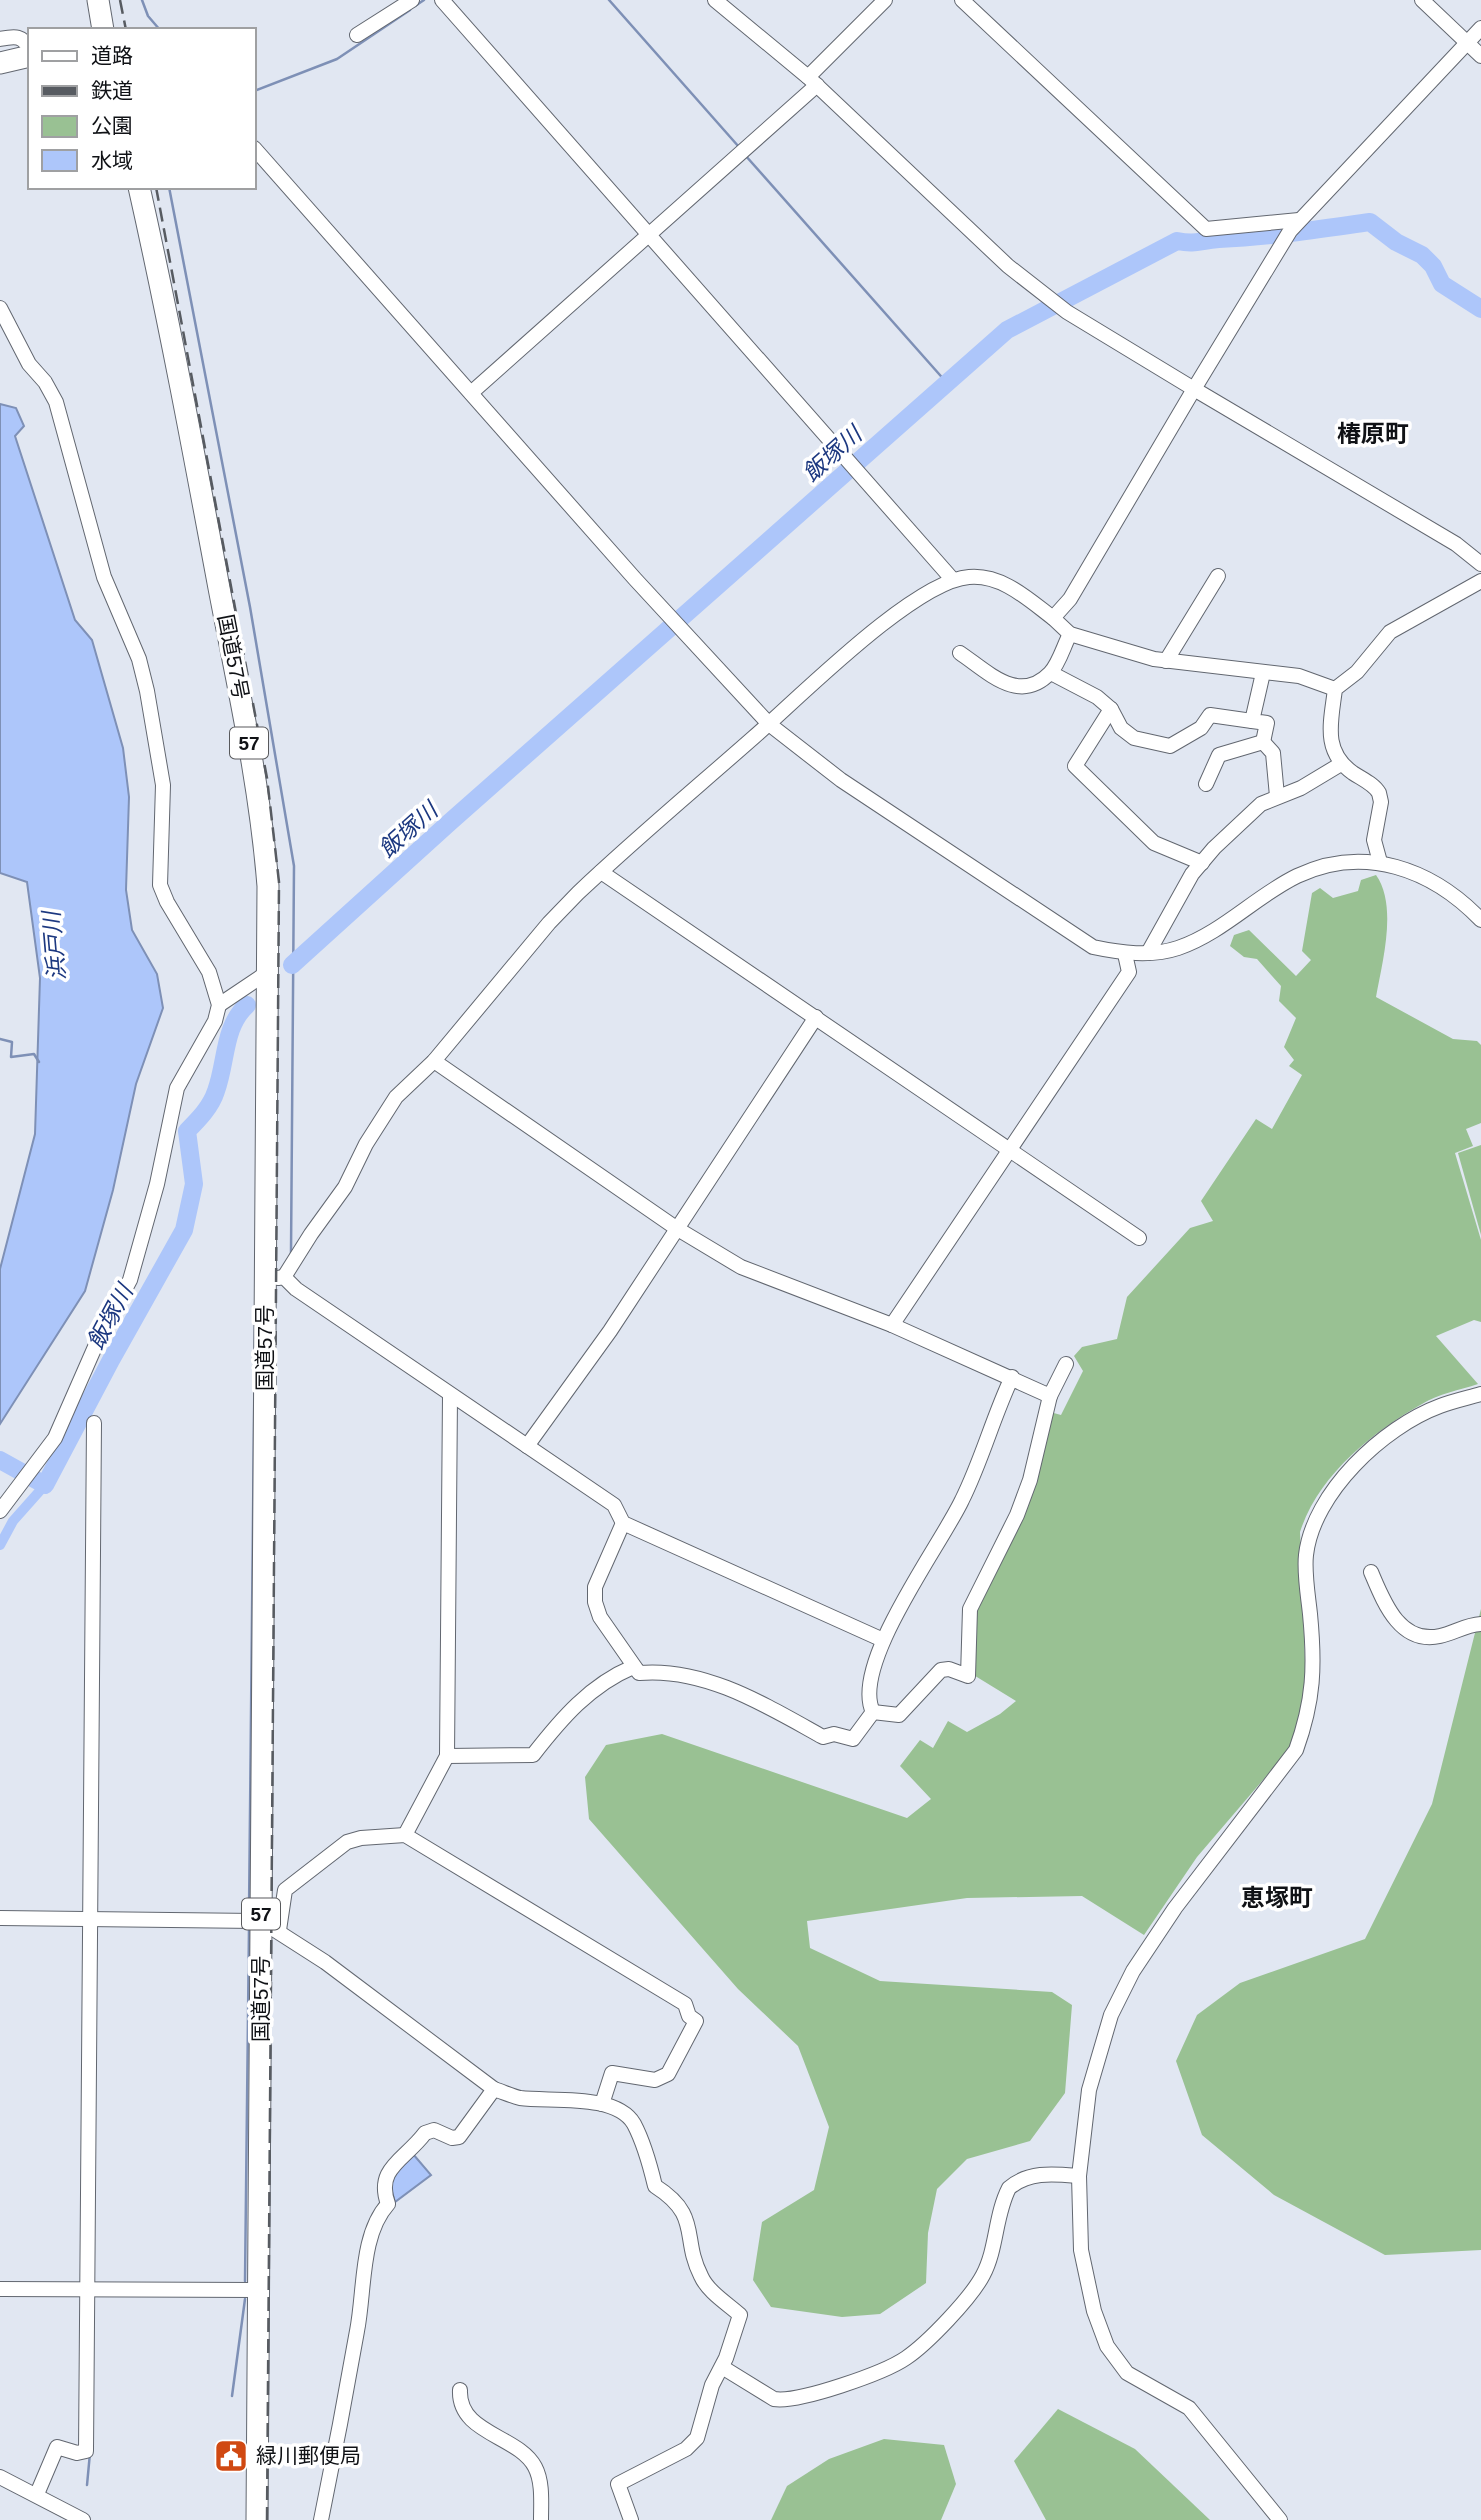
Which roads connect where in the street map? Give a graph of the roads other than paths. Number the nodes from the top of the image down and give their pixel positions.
1 (98, 0) edge
2 (412, 0) edge
3 (442, 0) edge
4 (715, 0) edge
5 (885, 0) edge
6 (962, 0) edge
7 (1422, 0) edge
8 (103, 28) edge
9 (1481, 28) edge
10 (357, 35) dead end
11 (0, 39) edge
12 (1467, 43) junction
13 (28, 53) edge
14 (1481, 56) edge
15 (28, 57) edge
16 (0, 63) edge
17 (812, 81) junction
18 (256, 150) edge
19 (139, 189) edge
20 (1299, 220) junction
21 (649, 233) junction
22 (0, 307) edge
23 (1194, 389) junction
24 (471, 393) junction
25 (1481, 564) edge
26 (1218, 576) dead end
27 (953, 580) junction
28 (1481, 581) edge
29 (1053, 618) junction
30 (1070, 634) junction
31 (960, 653) dead end
32 (1166, 662) junction
33 (1051, 673) junction
34 (1263, 673) junction
35 (1335, 689) junction
36 (1111, 709) junction
37 (1252, 721) junction
38 (769, 724) junction
39 (1263, 742) junction
40 (1341, 764) junction
41 (1206, 784) dead end
42 (1277, 796) junction
43 (1380, 862) junction
44 (1202, 863) junction
45 (601, 872) junction
46 (1481, 920) edge
47 (1147, 953) junction
48 (1125, 954) junction
49 (268, 972) junction
50 (219, 1005) junction
51 (817, 1017) junction
52 (434, 1061) junction
53 (1011, 1151) junction
54 (676, 1228) junction
55 (1139, 1238) dead end
56 (275, 1278) junction
57 (892, 1325) junction
58 (1066, 1364) dead end
59 (1012, 1377) junction
60 (1481, 1394) edge
61 (450, 1396) junction
62 (1050, 1396) junction
63 (94, 1423) dead end
64 (527, 1446) junction
65 (0, 1511) edge
66 (623, 1522) junction
67 (1371, 1572) dead end
68 (1481, 1624) edge
69 (883, 1640) junction
70 (633, 1667) junction
71 (873, 1712) junction
72 (447, 1756) junction
73 (405, 1835) junction
74 (0, 1918) edge
75 (90, 1919) junction
76 (270, 1925) junction
77 (494, 2089) junction
78 (602, 2104) junction
79 (1079, 2176) junction
80 (0, 2289) edge
81 (87, 2289) junction
82 (259, 2290) junction
83 (722, 2367) junction
84 (460, 2390) dead end
85 (0, 2477) edge
86 (37, 2494) junction
87 (83, 2520) edge
88 (257, 2520) edge
89 (320, 2520) edge
90 (541, 2520) edge
91 (631, 2520) edge
92 (1280, 2520) edge

1 - 8 highway
2 - 10 street
3 - 21 street
4 - 17 street
5 - 17 street
6 - 20 street
7 - 12 street
9 - 12 street
11 - 13 street
12 - 14 street
12 - 20 street
15 - 16 highway
17 - 21 street
17 - 23 street
18 - 24 street
19 - 49 highway, 国道57号 / 57
20 - 23 street
21 - 24 street
21 - 27 street
22 - 50 street
23 - 25 street
23 - 29 street
24 - 38 street
26 - 32 street
27 - 29 street
27 - 38 street
28 - 35 street
29 - 30 street
30 - 32 street
30 - 33 street
31 - 33 street
32 - 34 street
33 - 36 street
34 - 35 street
34 - 37 street
35 - 40 street
36 - 37 street
36 - 44 street
37 - 39 street
38 - 45 street
38 - 48 street
39 - 41 street
39 - 42 street
40 - 42 street
40 - 43 street
42 - 44 street
43 - 46 street
43 - 47 street
44 - 47 street
45 - 51 street
45 - 52 street
47 - 48 street
48 - 53 street
49 - 50 street
49 - 56 highway, 国道57号 / 57
50 - 65 street
51 - 53 street
51 - 54 street
52 - 54 street
52 - 56 street
53 - 55 street
53 - 57 street
54 - 57 street
54 - 64 street
56 - 61 street
56 - 76 highway, 国道57号 / 57
57 - 59 street
58 - 62 street
59 - 62 street
59 - 69 street
60 - 79 street
61 - 64 street
61 - 72 street
62 - 71 street
63 - 75 street
64 - 66 street
66 - 69 street
66 - 70 street
67 - 68 street
69 - 71 street
70 - 71 street
70 - 72 street
72 - 73 street
73 - 76 street
73 - 78 street
74 - 75 street
75 - 76 street
75 - 81 street
76 - 77 street
76 - 82 highway, 国道57号 / 57
77 - 78 street
77 - 89 street
78 - 83 street
79 - 83 street
79 - 92 street
80 - 81 street
81 - 82 street
81 - 86 street
82 - 88 highway, 国道57号 / 57
83 - 91 street
84 - 90 street
85 - 86 street
86 - 87 street

